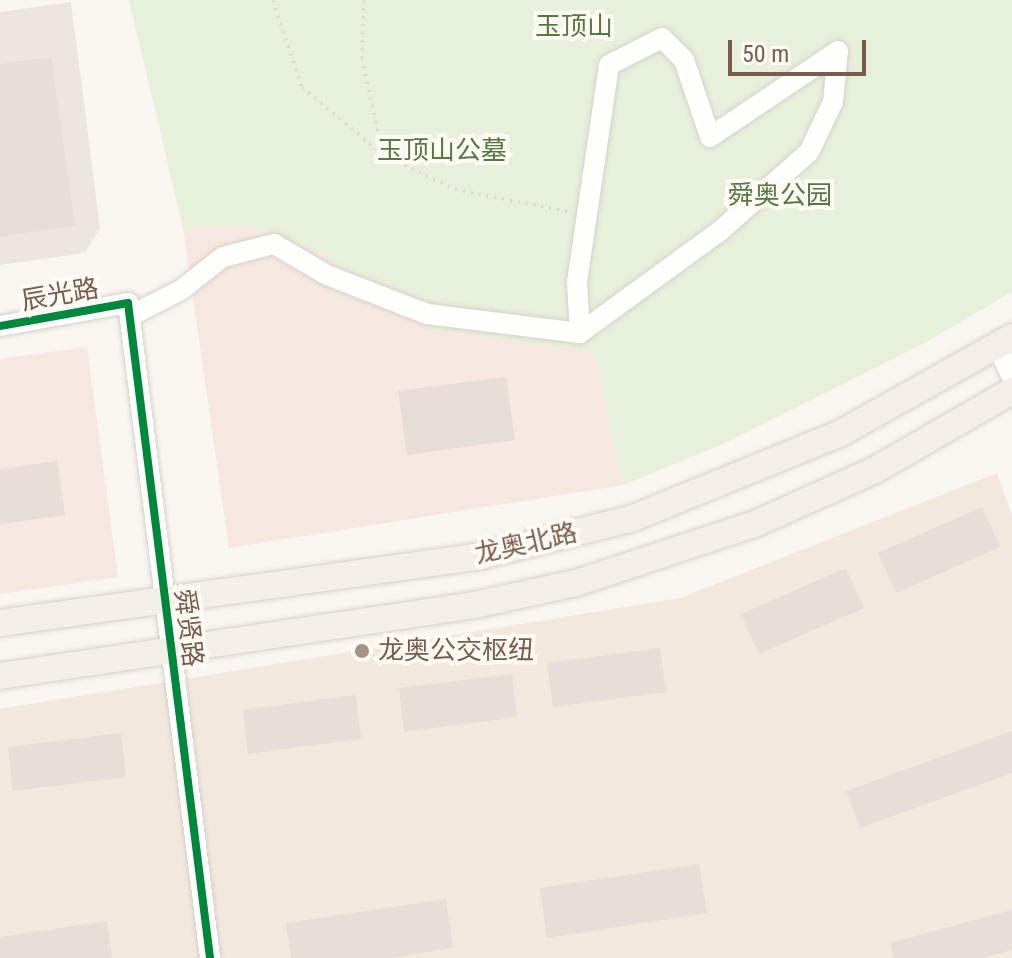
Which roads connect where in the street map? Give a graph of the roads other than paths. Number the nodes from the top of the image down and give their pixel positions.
1 (129, 310) junction
2 (0, 326) edge
3 (580, 333) junction
4 (1004, 341) edge
5 (1012, 377) edge
6 (1012, 391) edge
7 (164, 600) junction
8 (0, 623) edge
9 (170, 649) junction
10 (0, 676) edge
11 (210, 958) edge

1 - 2 street, 辰光路
1 - 3 street, 辰光路
1 - 7 street, 舜贤路
3 - 3 street
4 - 5 street
4 - 7 main road, 龙奥北路
6 - 9 main road, 龙奥北路
7 - 8 main road, 龙奥北路
7 - 9 street, 舜贤路
9 - 10 main road, 龙奥北路
9 - 11 street, 舜贤路

